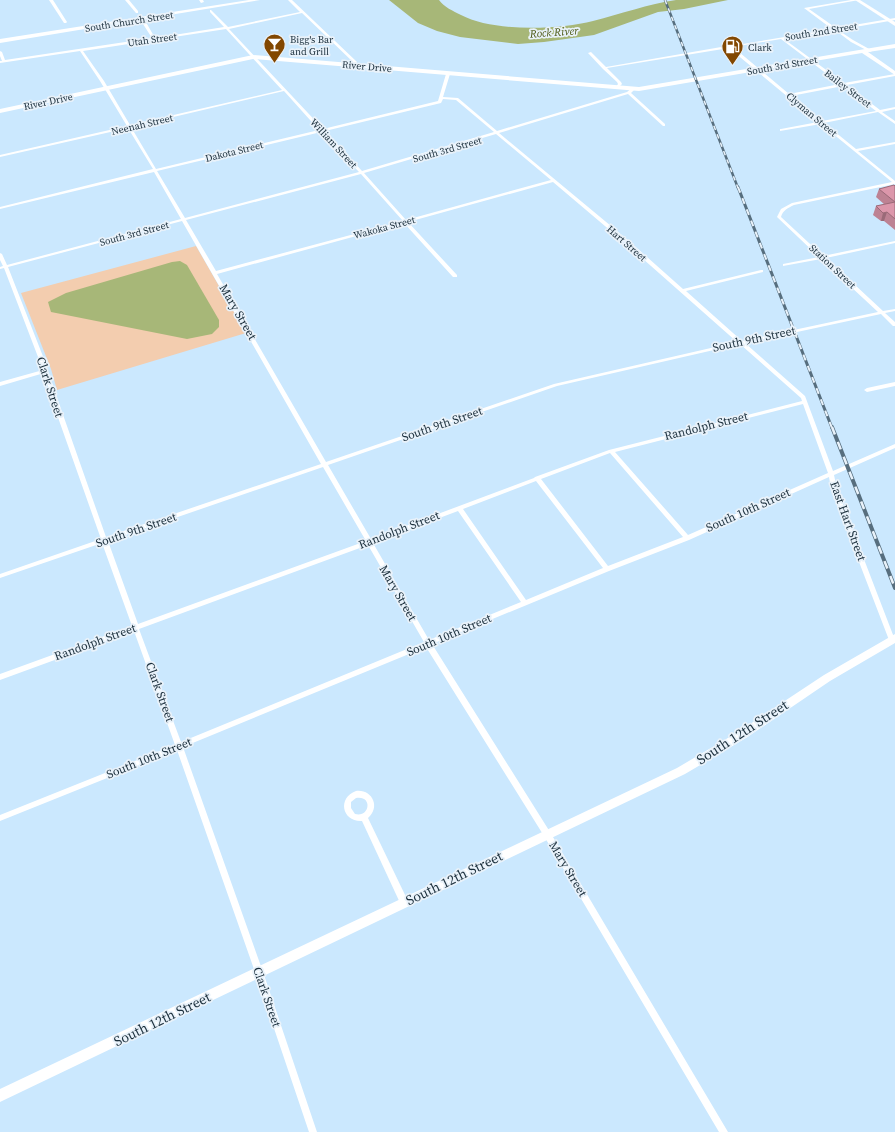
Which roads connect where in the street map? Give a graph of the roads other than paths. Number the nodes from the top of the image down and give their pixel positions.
1 (51, 0) edge
2 (127, 0) edge
3 (234, 0) edge
4 (258, 0) edge
5 (290, 0) edge
6 (857, 0) edge
7 (211, 11) dead end
8 (137, 12) dead end
9 (303, 12) junction
10 (895, 19) edge
11 (888, 20) junction
12 (65, 22) dead end
13 (145, 24) dead end
14 (895, 24) edge
15 (227, 28) junction
16 (835, 29) junction
17 (0, 37) edge
18 (781, 38) junction
19 (154, 39) junction
20 (852, 41) junction
21 (0, 42) edge
22 (729, 46) junction
23 (895, 46) edge
24 (81, 50) junction
25 (867, 51) junction
26 (0, 52) edge
27 (590, 53) dead end
28 (254, 57) junction
29 (811, 60) junction
30 (2, 61) edge
31 (353, 65) junction
32 (895, 67) edge
33 (604, 68) junction
34 (757, 69) junction
35 (448, 74) junction
36 (895, 74) edge
37 (843, 85) junction
38 (618, 87) junction
39 (106, 89) junction
40 (285, 90) junction
41 (631, 91) junction
42 (788, 94) junction
43 (442, 98) junction
44 (895, 108) edge
45 (0, 111) edge
46 (879, 111) junction
47 (821, 122) junction
48 (895, 123) edge
49 (664, 125) dead end
50 (130, 126) junction
51 (321, 129) junction
52 (781, 130) dead end
53 (498, 133) junction
54 (895, 143) edge
55 (856, 150) junction
56 (0, 156) edge
57 (155, 170) junction
58 (361, 173) junction
59 (553, 181) junction
60 (895, 183) edge
61 (0, 208) edge
62 (184, 220) junction
63 (405, 221) junction
64 (895, 242) edge
65 (0, 254) edge
66 (824, 257) junction
67 (785, 265) dead end
68 (2, 268) edge
69 (761, 271) dead end
70 (215, 273) junction
71 (455, 276) dead end
72 (682, 290) junction
73 (895, 310) edge
74 (882, 313) junction
75 (895, 325) edge
76 (742, 342) junction
77 (46, 371) junction
78 (0, 384) edge
79 (895, 384) edge
80 (867, 390) dead end
81 (804, 402) junction
82 (895, 446) edge
83 (611, 451) junction
84 (326, 464) junction
85 (831, 473) junction
86 (536, 478) junction
87 (458, 508) junction
88 (687, 538) junction
89 (104, 541) junction
90 (369, 542) junction
91 (607, 569) junction
92 (0, 576) edge
93 (525, 603) junction
94 (136, 627) junction
95 (894, 639) edge
96 (428, 644) junction
97 (0, 677) edge
98 (179, 746) junction
99 (364, 816) dead end
100 (0, 818) edge
101 (547, 834) junction
102 (404, 902) junction
103 (259, 972) junction
104 (0, 1096) edge
105 (313, 1132) edge
106 (724, 1132) edge

1 - 12 street
2 - 8 street
3 - 17 street, South Church Street
4 - 21 street, South Church Street
5 - 9 street
6 - 11 street
6 - 16 street
7 - 15 street, William Street
9 - 15 street, Utah Street
9 - 31 street
10 - 11 street, South 2nd Street
11 - 14 street
11 - 16 street, South 2nd Street
13 - 19 street
15 - 19 street, Utah Street
15 - 28 street, William Street
16 - 18 street, South 2nd Street
16 - 20 street
18 - 22 street, South 2nd Street
18 - 29 street, Bailey Street
19 - 24 street, Utah Street
20 - 25 street
20 - 25 street
22 - 33 street, South 2nd Street
22 - 34 street, Clyman Street
23 - 25 street, South 3rd Street
24 - 30 street, Utah Street
24 - 39 street, Mary Street
25 - 29 street, South 3rd Street
25 - 32 street
25 - 36 street
26 - 30 street
27 - 33 street
28 - 31 street, River Drive
28 - 39 street, River Drive
28 - 40 street, William Street
29 - 34 street, South 3rd Street
29 - 37 street, Bailey Street
31 - 35 street, River Drive
33 - 38 street
34 - 41 street, South 3rd Street
34 - 42 street, Clyman Street
35 - 38 street, River Drive
35 - 43 street
36 - 37 street
37 - 42 street
37 - 46 street, Bailey Street
38 - 41 street, River Drive
39 - 45 street, River Drive
39 - 50 street, Mary Street
40 - 50 street, Neenah Street
40 - 51 street, William Street
41 - 49 street
41 - 53 street, South 3rd Street
42 - 47 street, Clyman Street
43 - 51 street, Dakota Street
43 - 53 street, Hart Street
44 - 46 street
46 - 47 street
46 - 48 street, Bailey Street
47 - 52 street
47 - 55 street, Clyman Street
50 - 56 street, Neenah Street
50 - 57 street, Mary Street
51 - 57 street, Dakota Street
51 - 58 street, William Street
53 - 58 street, South 3rd Street
53 - 59 street, Hart Street
54 - 55 street
55 - 60 street, Clyman Street
57 - 61 street, Dakota Street
57 - 62 street, Mary Street
58 - 62 street, South 3rd Street
58 - 63 street, William Street
59 - 63 street, Wakoka Street
59 - 72 street, Hart Street
60 - 66 street, Station Street
62 - 68 street, South 3rd Street
62 - 70 street, Mary Street
63 - 70 street, Wakoka Street
63 - 71 street, William Street
64 - 66 street
65 - 68 street, Clark Street
66 - 67 street
66 - 74 street, Station Street
68 - 77 street, Clark Street
69 - 72 street
70 - 84 street, Mary Street
72 - 76 street, Hart Street
73 - 74 street, South 9th Street
74 - 75 street, Station Street
74 - 76 street, South 9th Street
76 - 81 street, Hart Street
76 - 84 street, South 9th Street
77 - 78 street
77 - 89 street, Clark Street
79 - 80 street
81 - 83 street, Randolph Street
81 - 85 street, East Hart Street
82 - 85 street, South 10th Street
83 - 86 street, Randolph Street
83 - 88 street
84 - 89 street, South 9th Street
84 - 90 street, Mary Street
85 - 88 street, South 10th Street
85 - 95 street, East Hart Street
86 - 87 street, Randolph Street
86 - 91 street
87 - 90 street, Randolph Street
87 - 93 street
88 - 91 street, South 10th Street
89 - 92 street, South 9th Street
89 - 94 street, Clark Street
90 - 94 street, Randolph Street
90 - 96 street, Mary Street
91 - 93 street, South 10th Street
93 - 96 street, South 10th Street
94 - 97 street, Randolph Street
94 - 98 street, Clark Street
95 - 101 street, South 12th Street
96 - 98 street, South 10th Street
96 - 101 street, Mary Street
98 - 100 street, South 10th Street
98 - 103 street, Clark Street
99 - 102 street
101 - 102 street, South 12th Street
101 - 106 street, Mary Street
102 - 103 street, South 12th Street
103 - 104 street, South 12th Street
103 - 105 street, Clark Street

